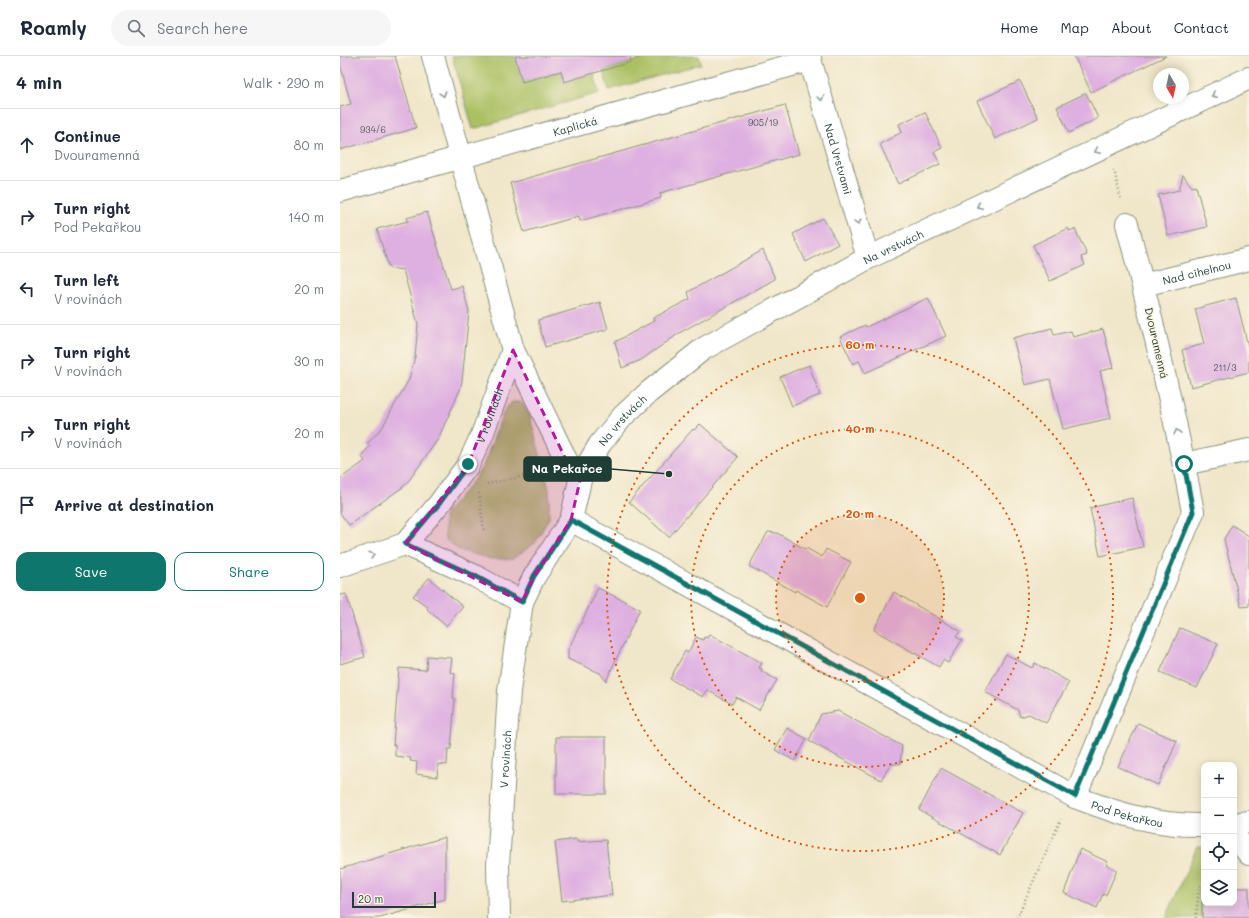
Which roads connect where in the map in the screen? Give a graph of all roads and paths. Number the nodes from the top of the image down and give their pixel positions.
1 (433, 56) edge
2 (809, 58) edge
3 (1249, 78) edge
4 (1108, 145) junction
5 (461, 157) junction
6 (340, 191) edge
7 (1127, 224) joint
8 (868, 258) junction
9 (1249, 259) edge
10 (1143, 285) junction
11 (513, 350) junction
12 (1249, 450) edge
13 (566, 460) junction
14 (1184, 464) junction
15 (581, 476) junction
16 (458, 479) junction
17 (478, 486) junction
18 (571, 520) junction
19 (484, 532) dead end
20 (405, 544) junction
21 (340, 566) edge
22 (522, 602) junction
23 (1075, 796) junction
24 (1062, 816) dead end
25 (1249, 822) edge
26 (1237, 824) edge
27 (1201, 825) edge
28 (1237, 839) edge
29 (1249, 854) edge
30 (1201, 886) edge
31 (499, 918) edge
32 (1017, 918) edge
33 (1196, 918) edge

1 -> 5 street
2 - 5 street, Kaplická
2 -> 8 street, Nad Vrstvami
3 -> 4 street, Na vrstvách
4 - 7 path
4 -> 8 street, Na vrstvách
5 - 6 street, Kaplická
5 - 11 street
7 - 10 street, Dvouramenná
8 - 15 street, Na vrstvách
9 - 10 street, Nad cihelnou
14 -> 10 street, Dvouramenná
11 - 13 street
11 - 16 street, V rovinách
12 - 14 street
13 - 15 street
13 - 17 path
14 - 23 street, Dvouramenná
15 - 18 street, V rovinách
16 - 17 path
16 - 20 street, V rovinách
17 - 19 path
18 - 22 street, V rovinách
18 - 23 street, Pod Pekařkou
21 -> 20 street
20 - 22 street
22 - 31 street, V rovinách
23 - 27 street, Pod Pekařkou
24 - 32 path
25 - 26 street
28 - 29 street
30 - 33 path

